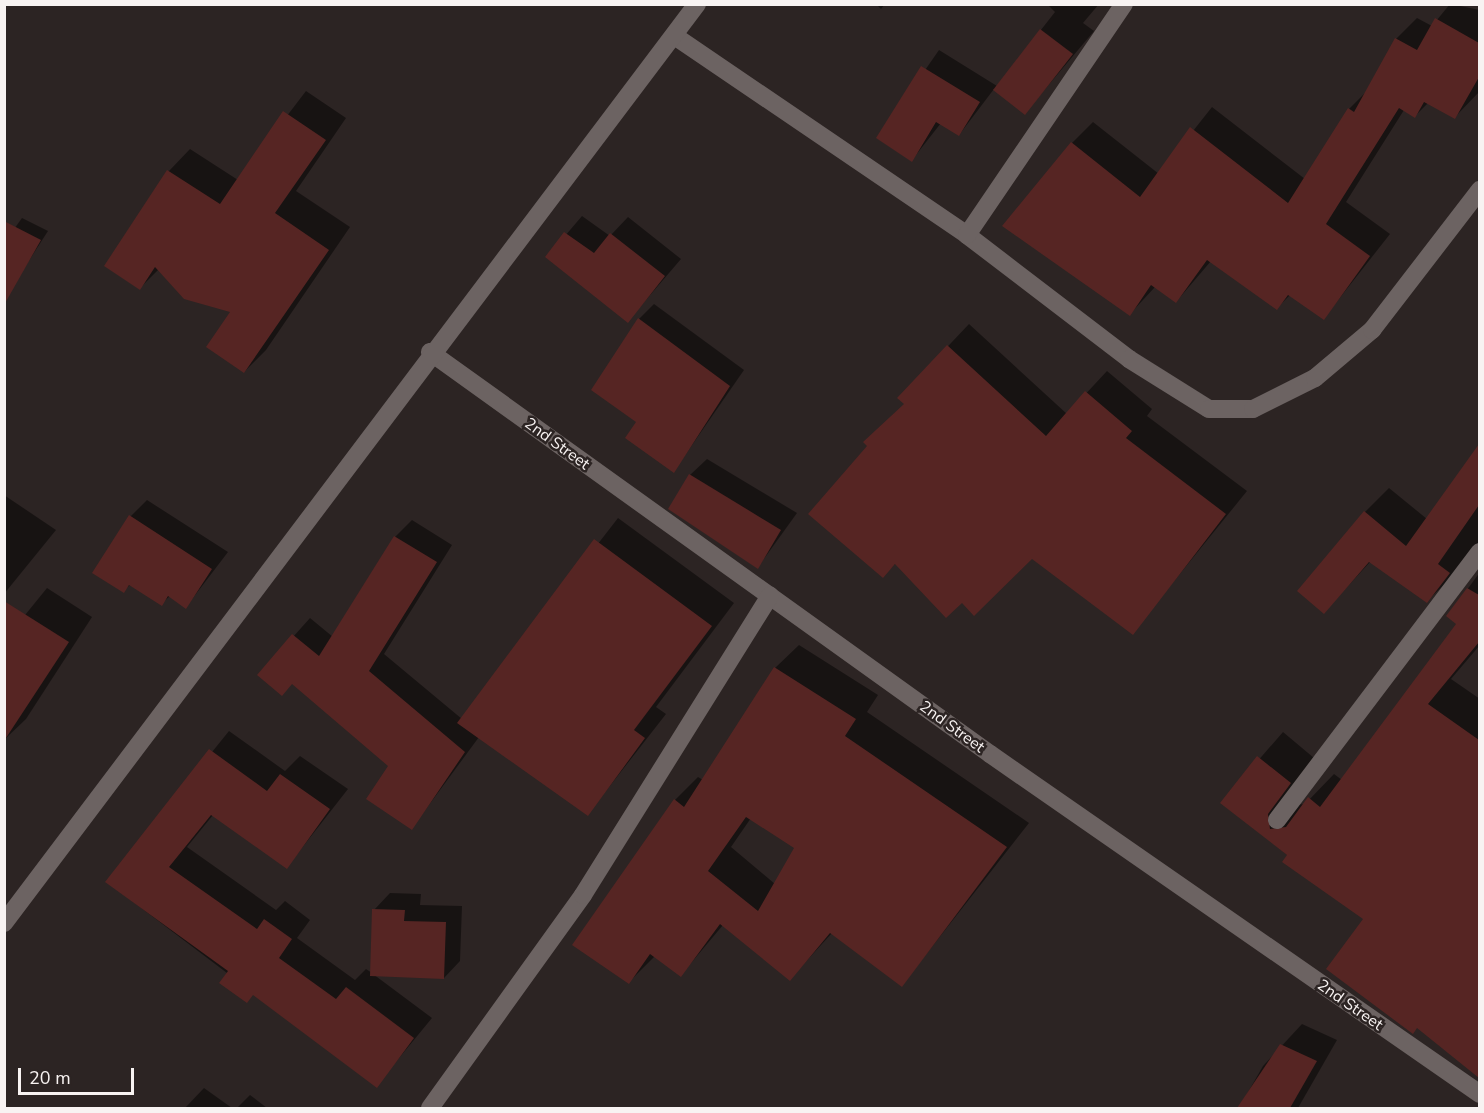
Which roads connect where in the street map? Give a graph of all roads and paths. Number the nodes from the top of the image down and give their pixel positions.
1 (697, 4) edge
2 (1124, 4) edge
3 (675, 37) junction
4 (1479, 190) edge
5 (967, 235) junction
6 (430, 352) junction
7 (1479, 552) edge
8 (770, 596) junction
9 (1276, 820) dead end
10 (4, 923) edge
11 (1479, 1094) edge
12 (430, 1108) edge

1 - 3 street
2 - 5 street
3 - 5 street
3 - 6 street
4 - 5 street
6 - 8 street, 2nd Street
6 - 10 street
7 - 9 street
8 - 11 street, 2nd Street
8 - 12 street

